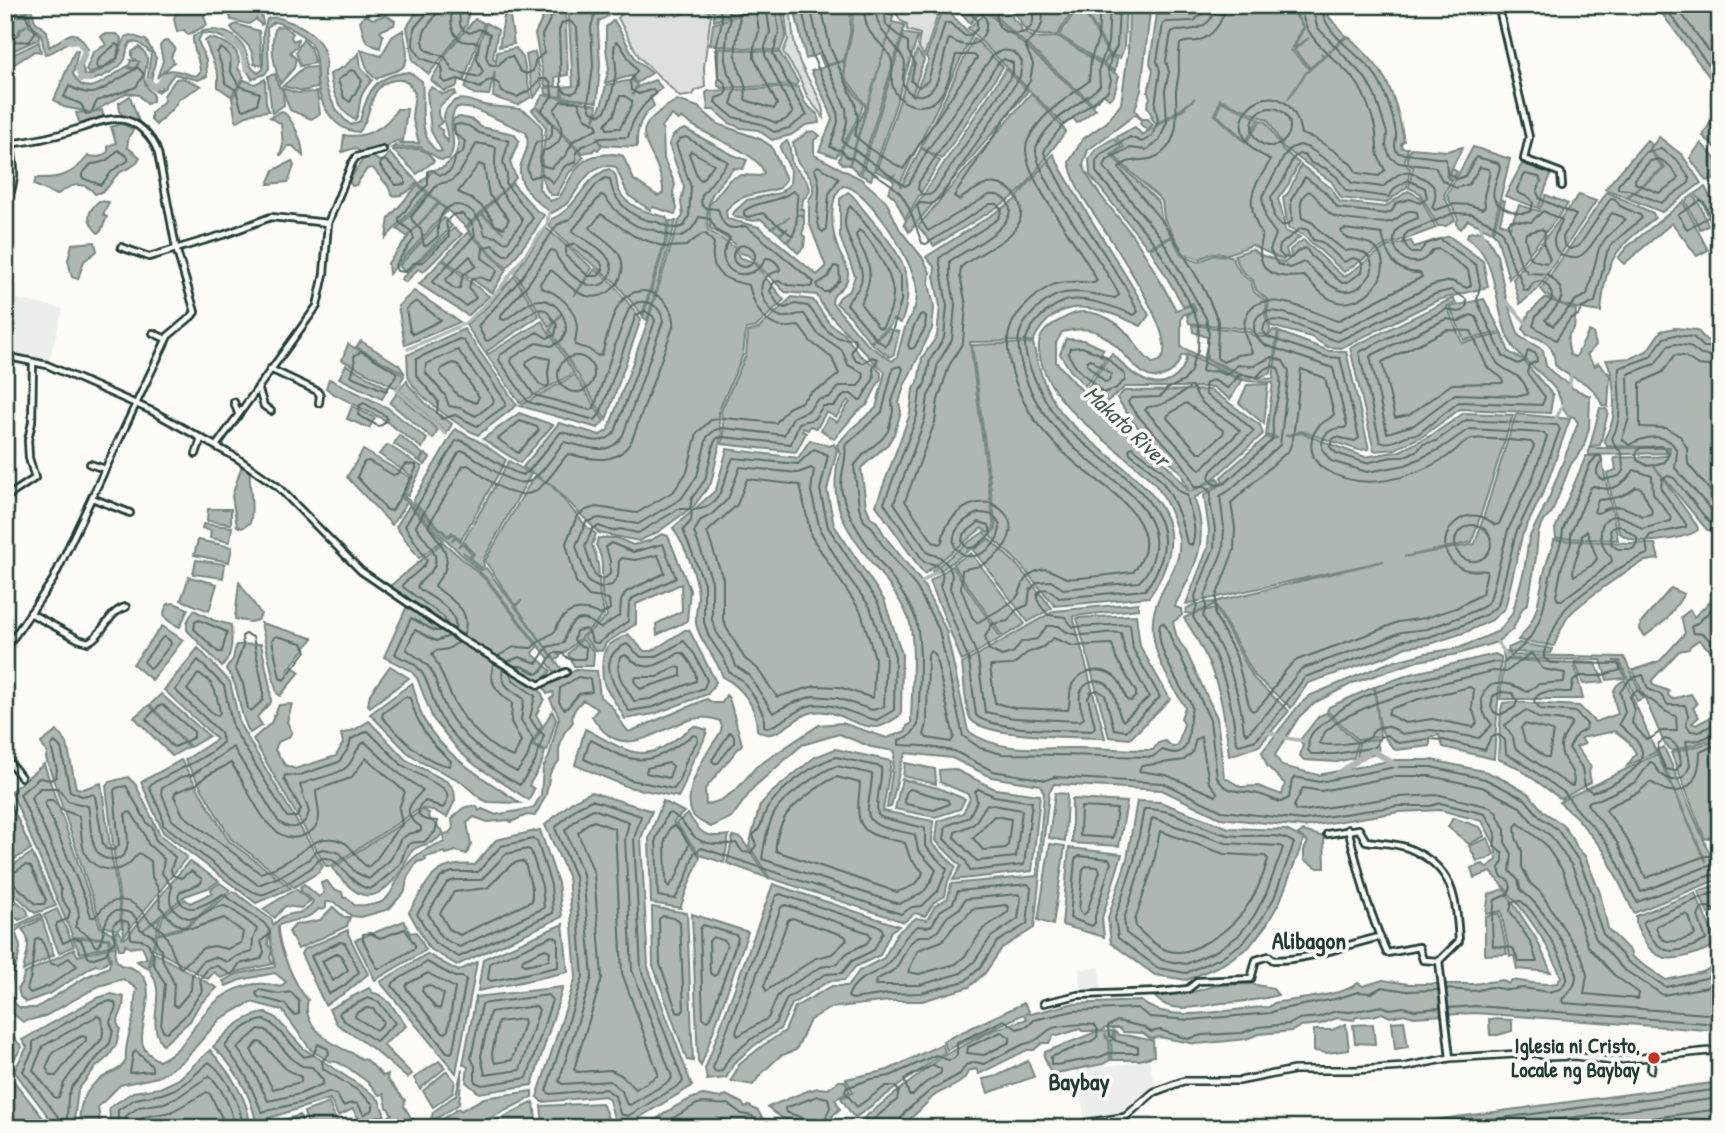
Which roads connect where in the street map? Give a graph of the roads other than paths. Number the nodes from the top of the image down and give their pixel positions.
1 (1497, 5) edge
2 (8, 124) dead end
3 (7, 144) edge
4 (383, 150) dead end
5 (1562, 186) dead end
6 (5, 210) edge
7 (328, 223) junction
8 (121, 247) dead end
9 (176, 248) junction
10 (5, 270) edge
11 (153, 333) dead end
12 (166, 339) junction
13 (6, 356) edge
14 (33, 362) junction
15 (270, 369) junction
16 (258, 386) junction
17 (234, 402) dead end
18 (319, 403) dead end
19 (135, 405) junction
20 (271, 411) dead end
21 (238, 414) junction
22 (201, 439) junction
23 (216, 446) junction
24 (195, 454) dead end
25 (90, 464) dead end
26 (105, 469) junction
27 (5, 498) edge
28 (92, 498) junction
29 (130, 513) dead end
30 (126, 607) dead end
31 (30, 613) junction
32 (5, 650) edge
33 (566, 672) dead end
34 (5, 756) edge
35 (21, 777) dead end
36 (1348, 829) junction
37 (1327, 834) dead end
38 (1380, 937) junction
39 (1439, 961) junction
40 (1044, 1003) dead end
41 (1720, 1050) edge
42 (1450, 1058) junction
43 (1652, 1058) junction
44 (1651, 1070) dead end
45 (1072, 1128) edge

1 - 5 street
2 - 3 street
3 - 6 street
3 - 9 street
4 - 7 street
7 - 9 street
7 - 15 street
8 - 9 street
9 - 12 street
10 - 13 street
11 - 12 street
12 - 19 street
13 - 14 street
14 - 19 street
14 - 27 street
15 - 16 street
15 - 18 street
16 - 20 street
16 - 21 street
17 - 21 street
19 - 22 street
19 - 26 street
21 - 23 street
22 - 23 street
22 - 24 street
23 - 33 street
25 - 26 street
26 - 28 street
28 - 29 street
28 - 31 street
30 - 31 street
31 - 32 street
34 - 35 street
36 - 37 street
36 - 38 street
36 - 39 street
38 - 39 street
38 - 40 street
39 - 42 street
41 - 43 street
42 - 43 street
42 - 45 street
43 - 44 street

